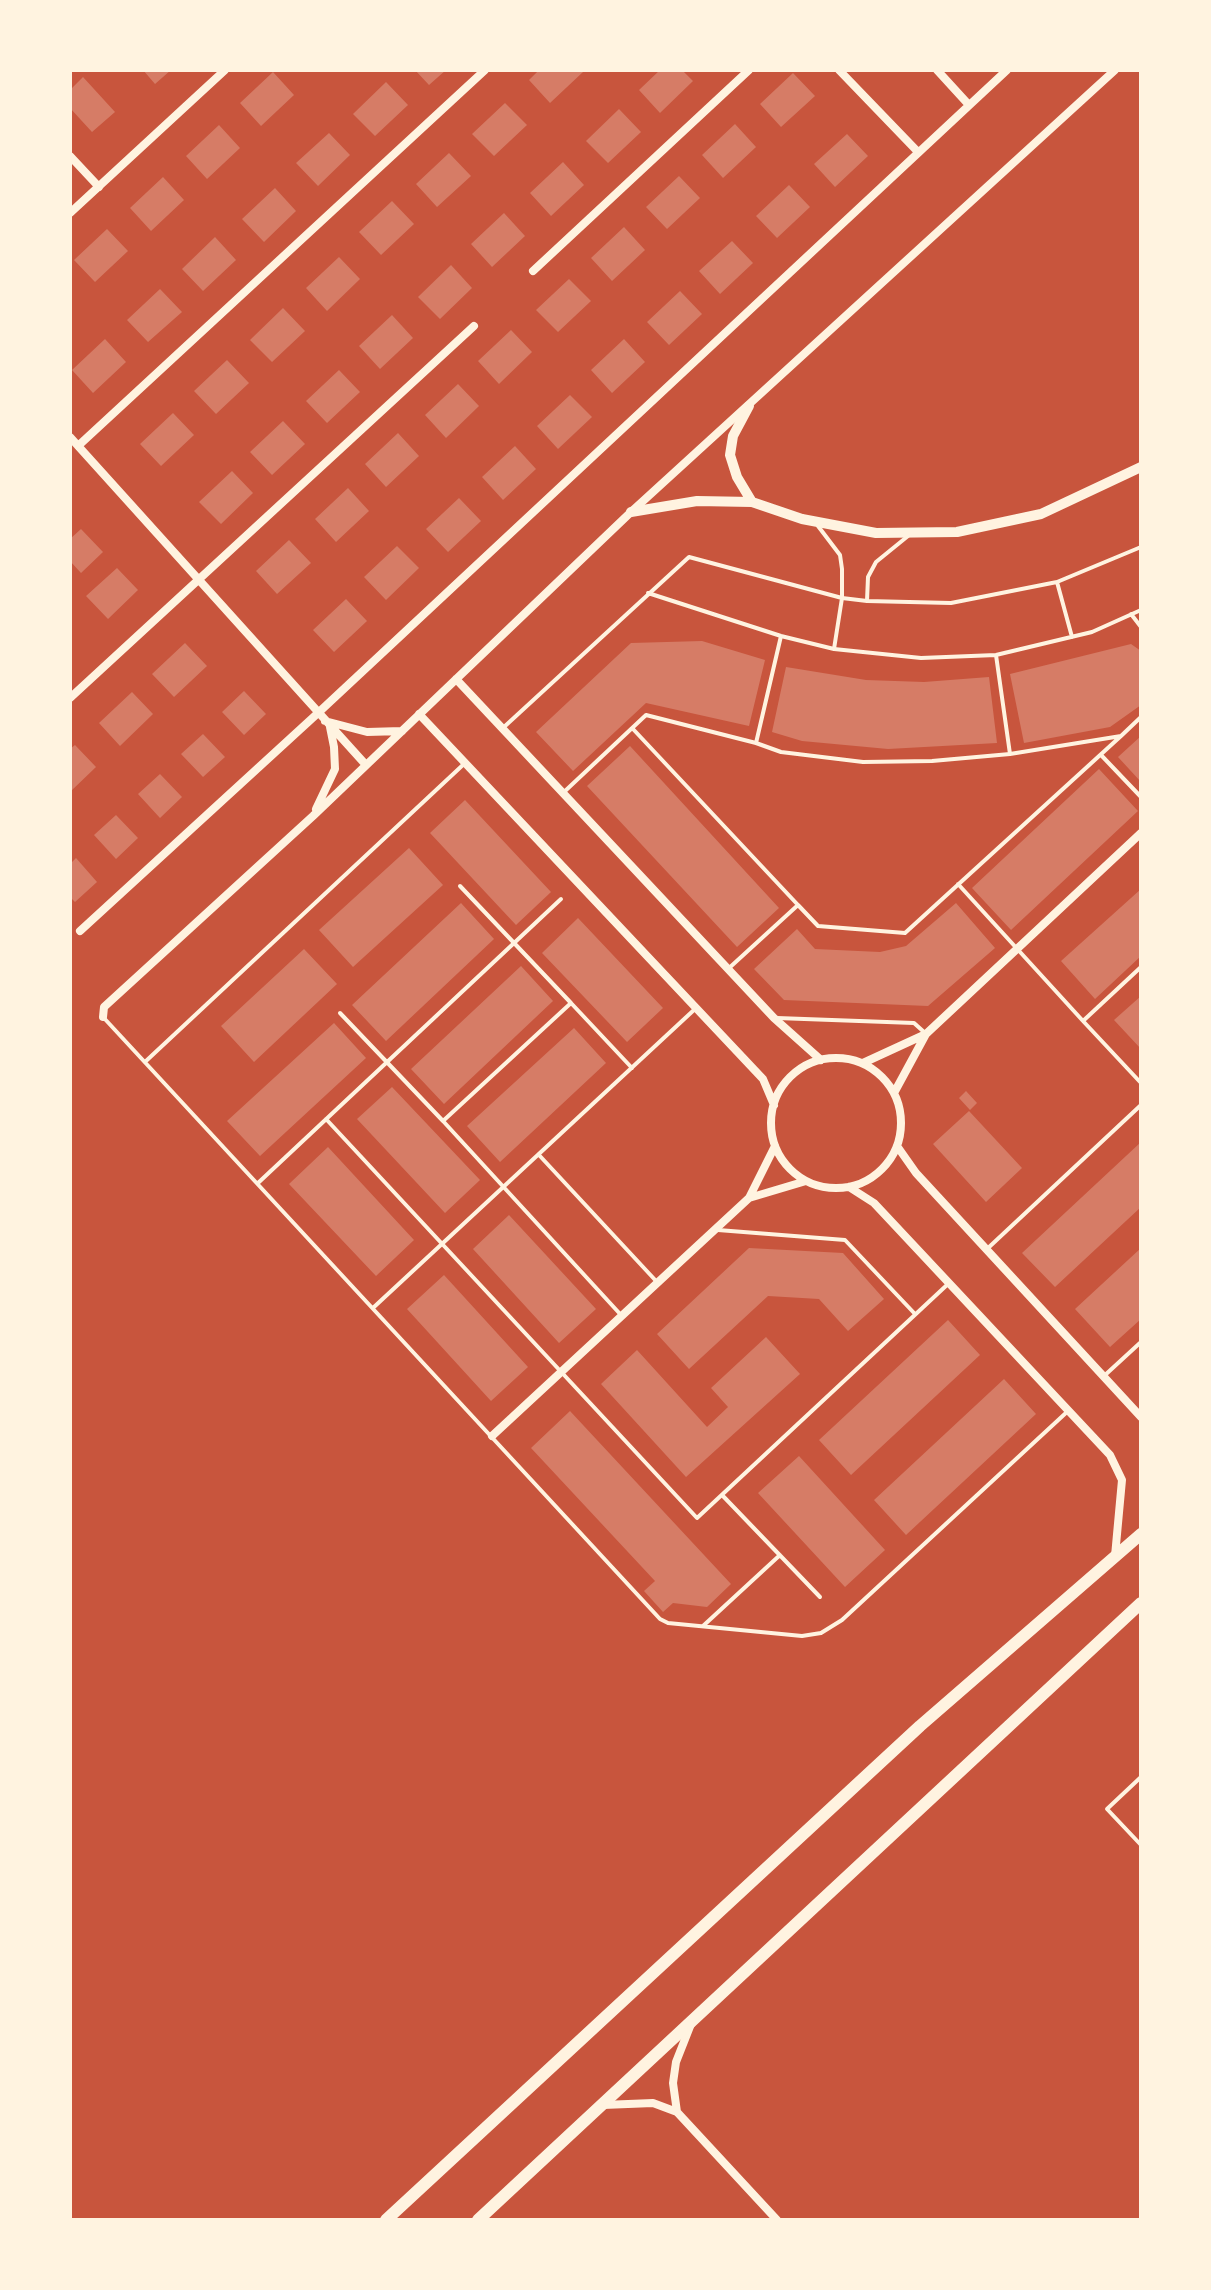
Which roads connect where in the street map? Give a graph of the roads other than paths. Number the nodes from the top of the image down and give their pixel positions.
1 (225, 70) edge
2 (485, 70) edge
3 (749, 70) edge
4 (839, 70) edge
5 (937, 70) edge
6 (1007, 70) edge
7 (1115, 70) edge
8 (969, 105) junction
9 (918, 152) junction
10 (70, 156) edge
11 (99, 187) junction
12 (70, 213) edge
13 (533, 271) dead end
14 (474, 326) dead end
15 (749, 406) junction
16 (70, 437) edge
17 (78, 446) junction
18 (1141, 467) edge
19 (1141, 478) edge
20 (1110, 483) junction
21 (752, 502) junction
22 (631, 512) junction
23 (813, 521) junction
24 (913, 532) junction
25 (1141, 547) edge
26 (200, 579) junction
27 (1057, 582) junction
28 (648, 593) junction
29 (842, 598) junction
30 (867, 601) junction
31 (1141, 610) edge
32 (1131, 614) junction
33 (1141, 627) edge
34 (781, 636) junction
35 (1072, 637) junction
36 (834, 649) junction
37 (996, 655) junction
38 (456, 679) junction
39 (70, 698) edge
40 (419, 714) junction
41 (1141, 717) edge
42 (324, 720) junction
43 (632, 728) junction
44 (502, 729) junction
45 (402, 731) junction
46 (1121, 736) junction
47 (756, 743) junction
48 (1010, 754) junction
49 (1101, 754) junction
50 (465, 763) junction
51 (366, 765) junction
52 (562, 793) junction
53 (1141, 797) edge
54 (313, 816) junction
55 (1141, 833) edge
56 (958, 884) junction
57 (460, 886) dead end
58 (561, 899) dead end
59 (798, 905) junction
60 (80, 931) dead end
61 (514, 943) junction
62 (1018, 947) junction
63 (1141, 967) edge
64 (728, 969) junction
65 (571, 1003) junction
66 (695, 1009) junction
67 (340, 1013) dead end
68 (103, 1017) joint
69 (774, 1018) junction
70 (1083, 1021) junction
71 (926, 1034) junction
72 (821, 1060) junction
73 (146, 1061) junction
74 (387, 1061) junction
75 (863, 1063) junction
76 (632, 1068) junction
77 (1141, 1083) edge
78 (894, 1093) junction
79 (774, 1105) junction
80 (1141, 1105) edge
81 (326, 1119) junction
82 (443, 1121) junction
83 (775, 1146) junction
84 (897, 1146) junction
85 (539, 1155) junction
86 (806, 1181) junction
87 (258, 1183) junction
88 (504, 1187) junction
89 (849, 1187) junction
90 (749, 1198) junction
91 (714, 1230) junction
92 (442, 1245) junction
93 (987, 1249) junction
94 (657, 1282) junction
95 (948, 1284) junction
96 (373, 1307) junction
97 (915, 1314) junction
98 (621, 1315) junction
99 (1141, 1342) edge
100 (559, 1372) junction
101 (1104, 1376) junction
102 (1068, 1411) junction
103 (1141, 1417) edge
104 (492, 1436) junction
105 (722, 1494) junction
106 (1141, 1534) edge
107 (780, 1555) junction
108 (1115, 1557) junction
109 (820, 1597) dead end
110 (1141, 1604) edge
111 (703, 1626) junction
112 (1141, 1777) edge
113 (1141, 1845) edge
114 (691, 2024) junction
115 (602, 2105) junction
116 (677, 2112) junction
117 (386, 2220) edge
118 (478, 2220) edge
119 (777, 2220) edge

1 - 11 street
2 - 17 street
3 - 13 street
4 - 9 street
5 - 8 street
6 - 8 street
7 - 15 street
8 - 9 street
9 - 42 street
10 - 11 street
11 - 12 street
14 - 26 street
15 - 21 street
15 - 22 street
16 - 17 street
17 - 26 street
18 - 20 street
19 - 20 street
20 - 24 street
21 - 22 street
21 - 23 street
22 - 38 street
23 - 24 street
23 - 29 lane
24 - 30 lane
25 - 27 lane
26 - 39 street
26 - 42 street
27 - 30 lane
27 - 35 lane
28 - 29 lane
28 - 34 lane
28 - 44 lane
29 - 30 lane
29 - 36 lane
31 - 32 lane
32 - 33 lane
32 - 35 lane
34 - 36 lane
34 - 47 lane
35 - 37 lane
36 - 37 lane
37 - 48 lane
38 - 40 street
38 - 44 street
40 - 45 street
40 - 50 street
41 - 46 lane
42 - 45 street
42 - 51 street
42 - 54 street
42 - 60 street
43 - 47 lane
43 - 52 lane
43 - 59 lane
44 - 52 street
45 - 51 street
46 - 48 lane
46 - 49 lane
47 - 48 lane
49 - 53 lane
49 - 56 lane
50 - 66 street
50 - 73 lane
51 - 54 street
52 - 64 street
54 - 68 street
55 - 62 street
56 - 59 lane
56 - 62 lane
57 - 61 lane
58 - 61 lane
59 - 64 lane
61 - 65 lane
61 - 74 lane
62 - 70 lane
62 - 71 street
63 - 70 lane
64 - 69 street
65 - 76 lane
65 - 82 lane
66 - 76 lane
66 - 79 street
67 - 74 lane
68 - 73 lane
69 - 71 lane
69 - 72 street
70 - 77 lane
71 - 75 street
71 - 78 street
72 - 75 street
72 - 79 street
73 - 87 lane
74 - 81 lane
74 - 82 lane
75 - 78 street
76 - 85 lane
78 - 84 street
79 - 83 street
80 - 93 lane
81 - 87 lane
81 - 92 lane
82 - 88 lane
83 - 86 street
83 - 90 street
84 - 89 street
84 - 93 street
85 - 88 lane
85 - 94 lane
86 - 89 street
86 - 90 street
87 - 96 lane
88 - 92 lane
88 - 98 lane
89 - 95 street
90 - 91 street
91 - 94 street
91 - 97 lane
92 - 96 lane
92 - 100 lane
93 - 101 street
94 - 98 street
95 - 97 lane
95 - 102 street
96 - 104 lane
97 - 105 lane
98 - 100 street
99 - 101 lane
100 - 104 street
100 - 105 lane
101 - 103 street
102 - 108 street
102 - 111 lane
104 - 111 lane
105 - 107 lane
106 - 108 main road
107 - 109 lane
107 - 111 lane
108 - 117 main road
110 - 114 main road
112 - 113 lane
114 - 115 main road
114 - 116 street
115 - 116 street
115 - 118 main road
116 - 119 street

